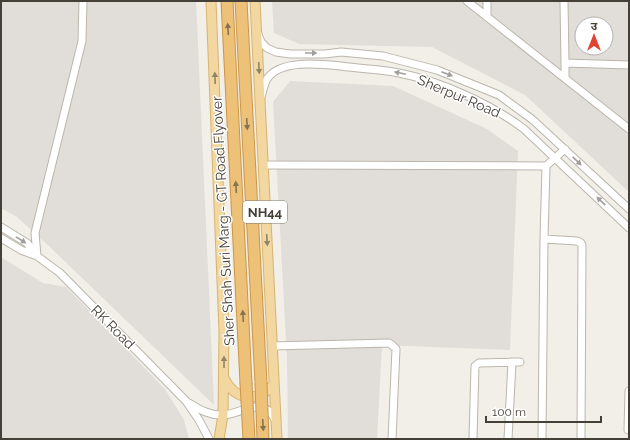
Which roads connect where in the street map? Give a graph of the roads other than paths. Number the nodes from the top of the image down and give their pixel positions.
1 (83, 1) edge
2 (211, 1) edge
3 (227, 1) edge
4 (241, 1) edge
5 (255, 1) edge
6 (467, 1) edge
7 (487, 1) edge
8 (564, 1) edge
9 (487, 16) junction
10 (256, 29) junction
11 (341, 52) junction
12 (565, 63) junction
13 (629, 65) edge
14 (342, 66) junction
15 (565, 78) junction
16 (261, 101) junction
17 (629, 129) edge
18 (565, 149) junction
19 (556, 159) junction
20 (263, 165) junction
21 (546, 166) junction
22 (629, 209) edge
23 (1, 227) edge
24 (629, 228) edge
25 (1, 238) edge
26 (544, 239) junction
27 (37, 256) junction
28 (272, 346) junction
29 (512, 362) junction
30 (520, 362) dead end
31 (224, 378) junction
32 (274, 384) junction
33 (629, 391) edge
34 (186, 401) junction
35 (629, 404) edge
36 (223, 415) junction
37 (276, 424) junction
38 (628, 430) edge
39 (209, 439) edge
40 (219, 439) edge
41 (249, 439) edge
42 (263, 439) edge
43 (277, 439) edge
44 (392, 439) edge
45 (474, 439) edge
46 (508, 439) edge
47 (542, 439) edge
48 (581, 439) edge

1 - 27 street
31 -> 2 main road
41 -> 3 highway, Sher Shah Suri Marg - GT Road Flyover / NH44, bridge
4 -> 42 highway, Sher Shah Suri Marg - GT Road Flyover / NH44, bridge
5 - 10 main road, NH44
6 - 9 street
7 - 9 street
8 - 12 street
9 - 15 street
10 -> 11 street, Sherpur Road
10 -> 16 main road, NH44
11 - 14 street
11 -> 18 street, Sherpur Road
12 - 13 street
12 - 15 street
14 - 16 street, Sherpur Road
19 -> 14 street, Sherpur Road
15 - 17 street
16 - 20 main road, NH44
18 - 19 street
18 -> 22 street, Sherpur Road
19 - 21 street
24 -> 19 street, Sherpur Road
20 - 21 street
20 -> 28 main road, NH44
21 - 26 street
23 -> 27 street, RK Road
25 - 27 street, RK Road
26 - 47 street
26 - 48 street
27 - 34 street, RK Road
28 - 32 main road, NH44
28 - 44 street
29 - 30 street
29 - 45 street
29 - 46 street
31 - 32 main road
31 - 36 main road
32 - 37 main road, NH44
33 - 35 street
34 - 36 street
34 - 39 street
35 - 38 street
36 - 37 street
36 - 40 main road
37 - 43 main road, NH44

